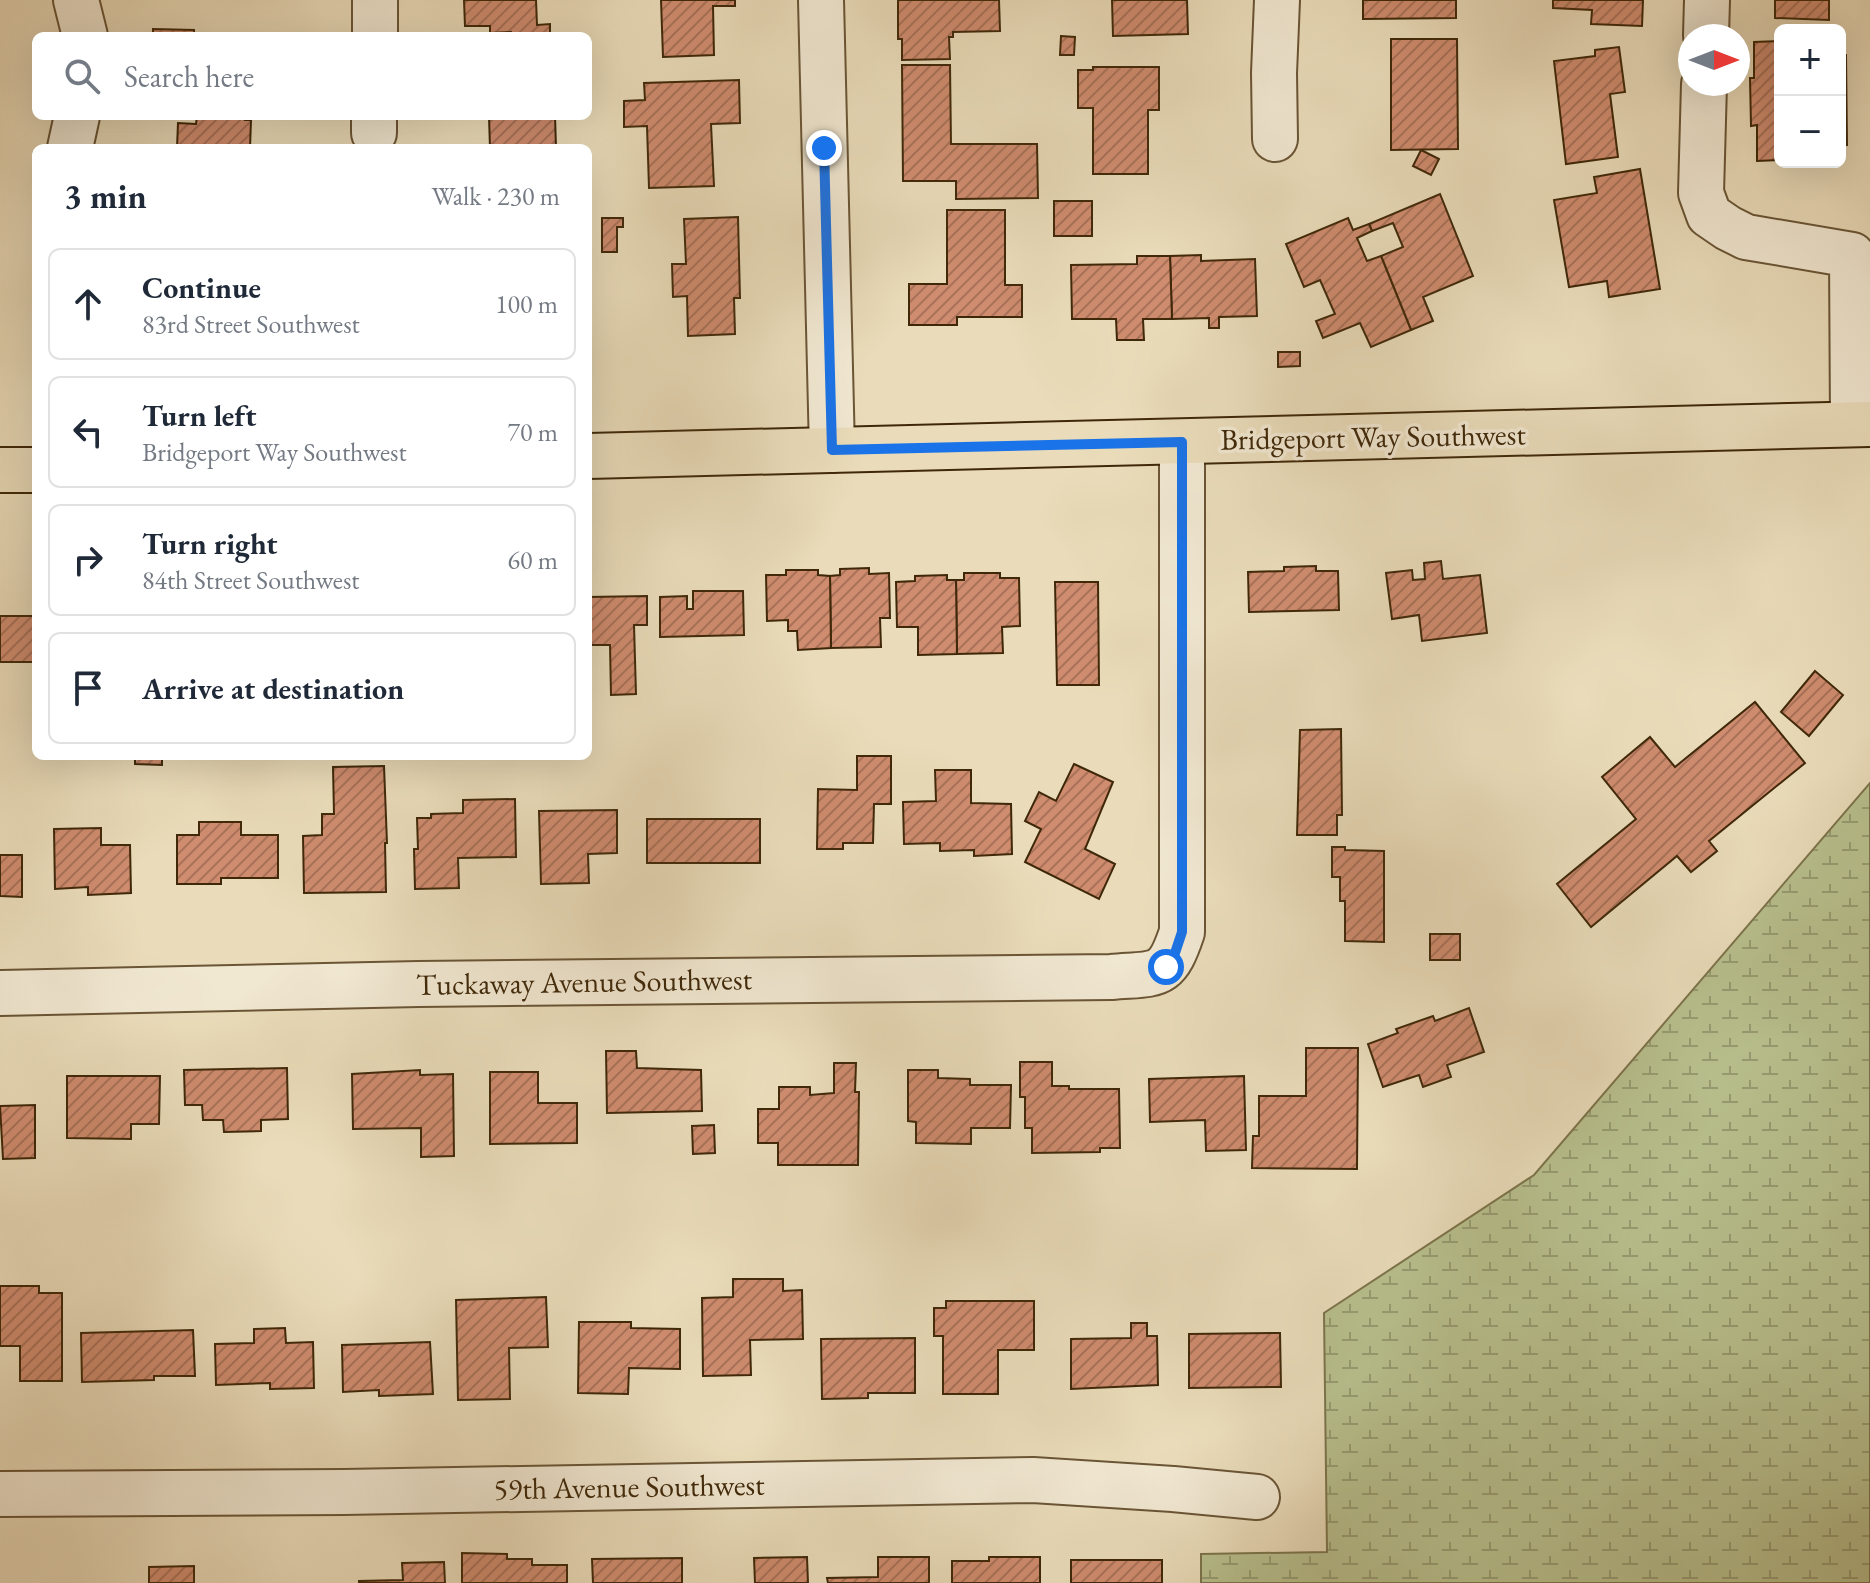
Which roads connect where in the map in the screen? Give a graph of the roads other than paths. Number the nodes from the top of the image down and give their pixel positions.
1 (76, 0) edge
2 (375, 0) edge
3 (821, 0) edge
4 (1277, 0) edge
5 (1707, 0) edge
6 (1706, 24) edge
7 (84, 32) edge
8 (375, 32) edge
9 (1704, 96) edge
10 (76, 120) edge
11 (103, 120) edge
12 (1275, 139) dead end
13 (71, 144) edge
14 (101, 144) edge
15 (1861, 255) edge
16 (1862, 424) edge
17 (1182, 442) junction
18 (832, 450) junction
19 (592, 456) edge
20 (0, 470) edge
21 (32, 470) edge
22 (0, 993) edge
23 (0, 1494) edge
24 (1257, 1497) dead end

1 - 7 street
2 - 8 street
3 - 18 street
4 - 12 street
5 - 6 street
9 - 15 street
10 - 13 street
11 - 14 street
15 - 16 street
16 - 17 main road, Bridgeport Way Southwest
17 - 18 main road, Bridgeport Way Southwest
17 - 22 street, Tuckaway Avenue Southwest
18 - 19 main road, Bridgeport Way Southwest
20 - 21 main road
23 - 24 street, 59th Avenue Southwest

